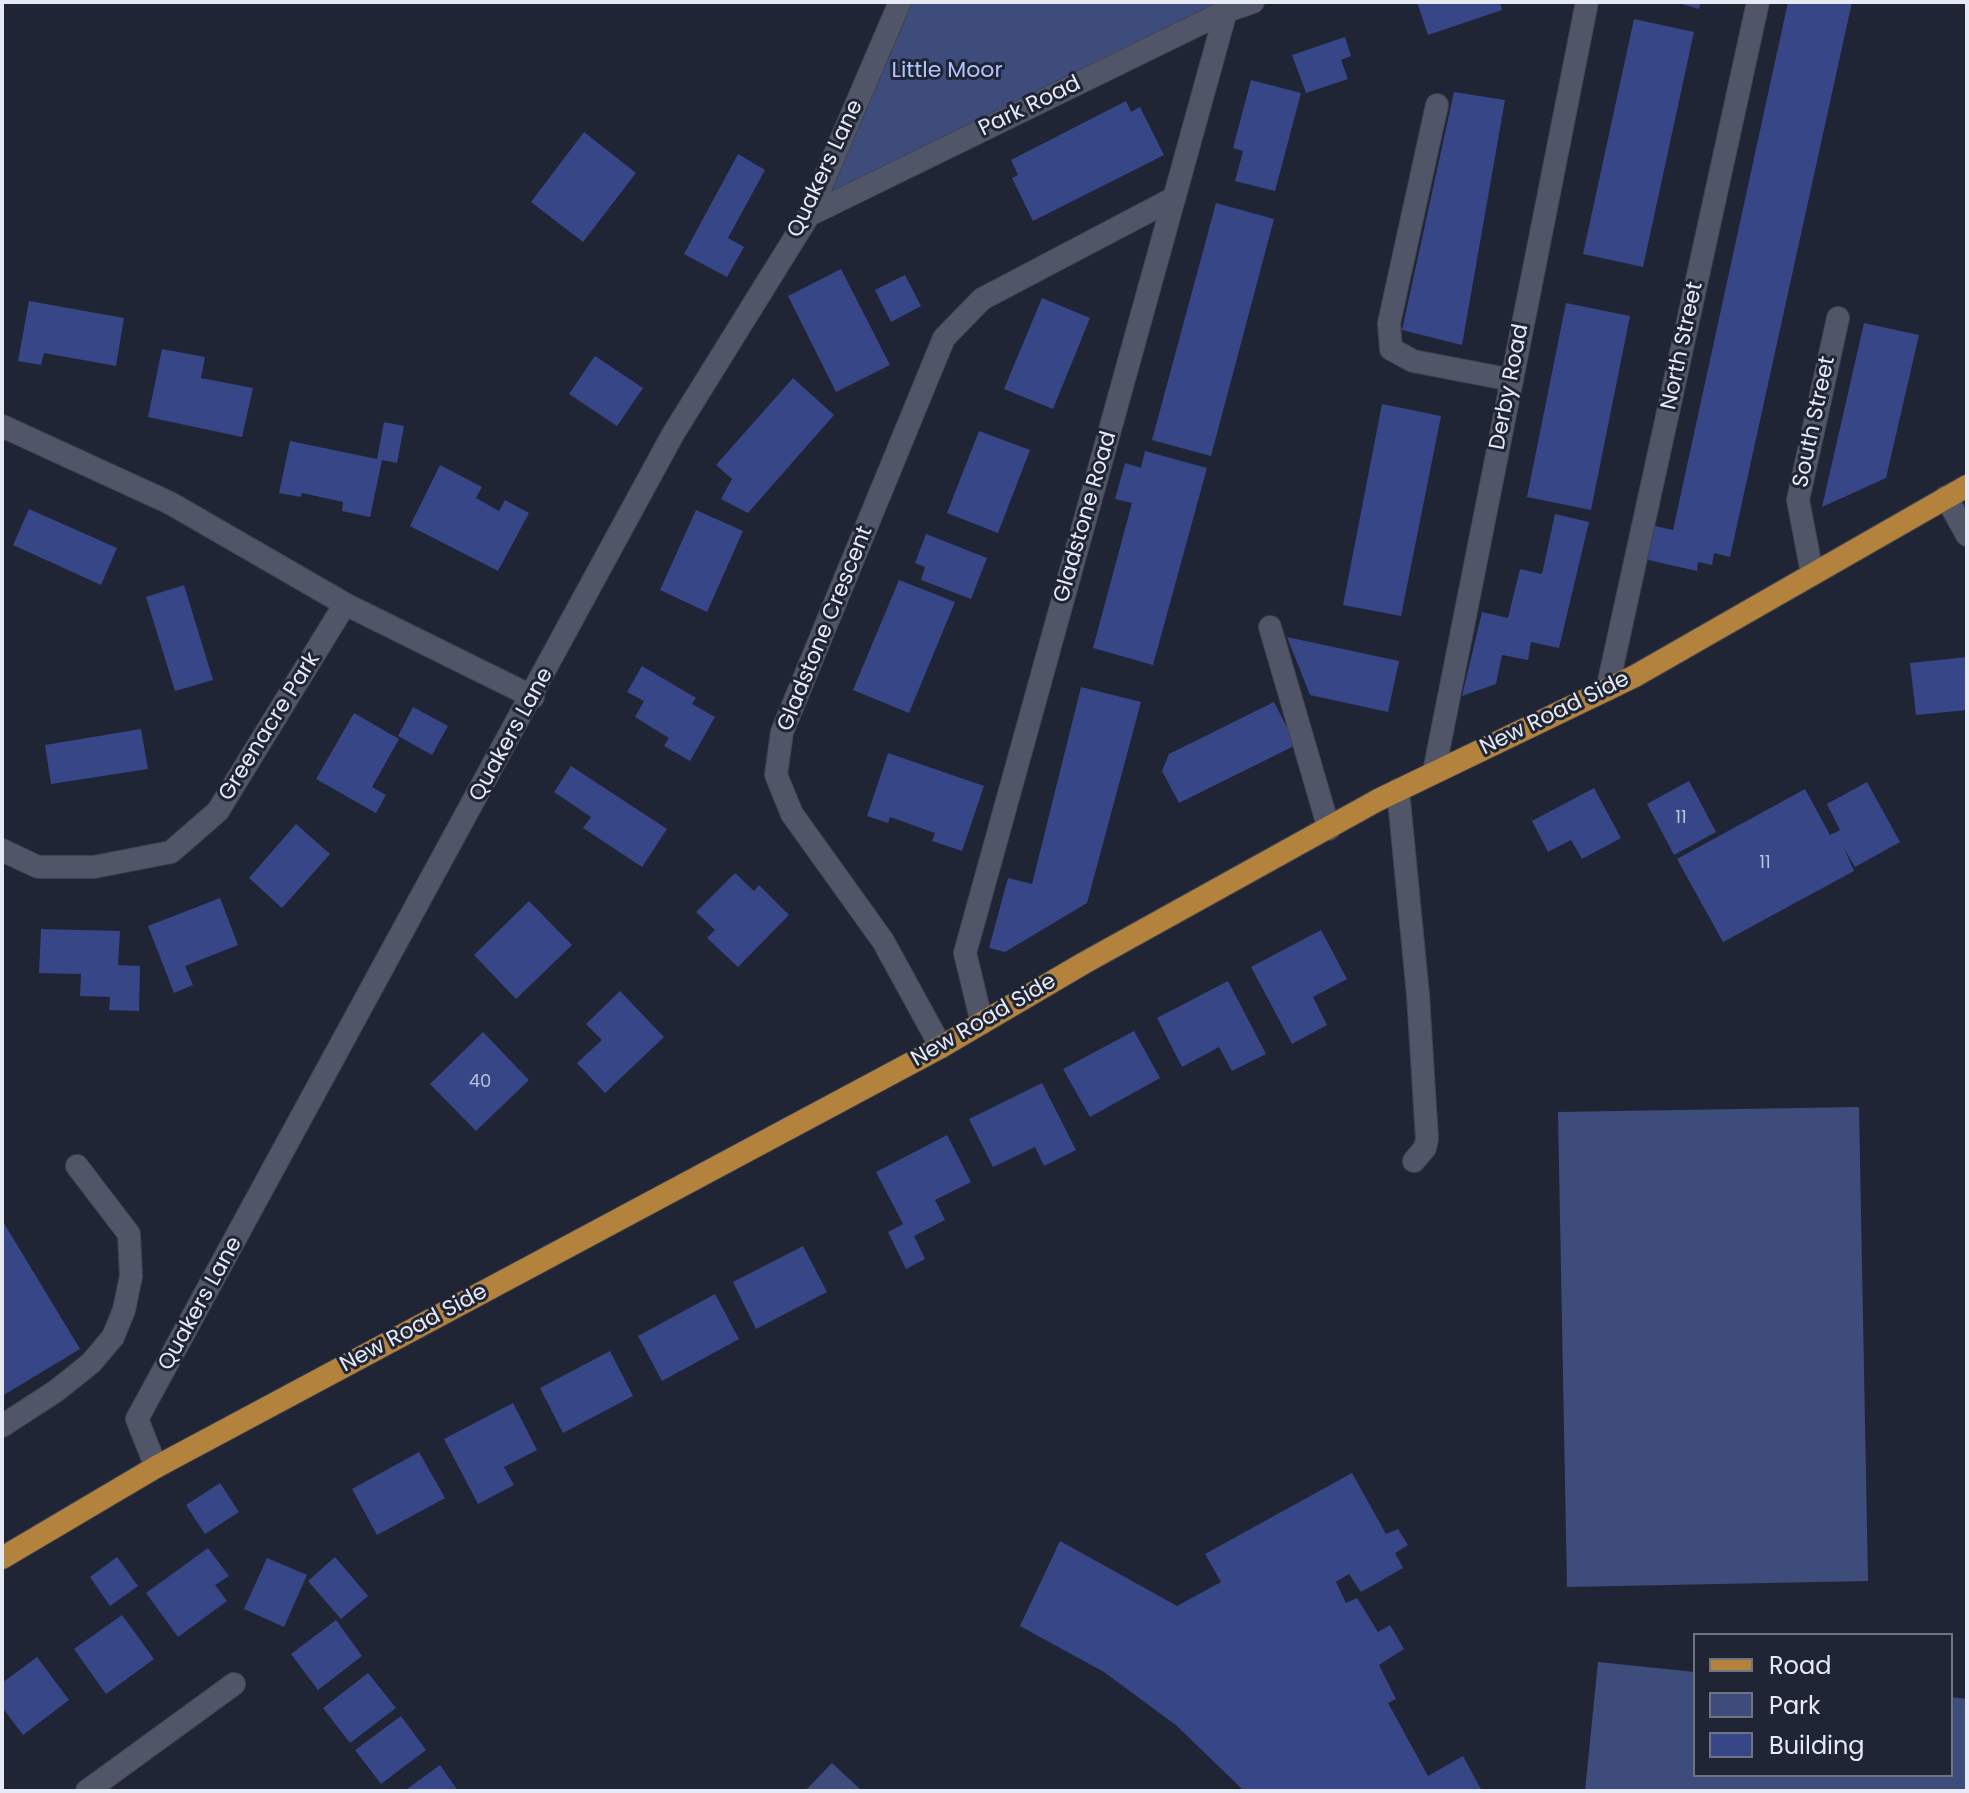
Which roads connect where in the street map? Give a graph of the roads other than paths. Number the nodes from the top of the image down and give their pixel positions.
1 (900, 2) edge
2 (1253, 2) edge
3 (1587, 2) edge
4 (1758, 2) edge
5 (1226, 11) junction
6 (1437, 105) dead end
7 (1174, 198) junction
8 (809, 215) junction
9 (1838, 318) dead end
10 (1512, 380) junction
11 (2, 426) edge
12 (1967, 486) edge
13 (1946, 497) junction
14 (1967, 535) edge
15 (1812, 573) junction
16 (345, 604) junction
17 (1270, 627) dead end
18 (1607, 690) junction
19 (533, 697) junction
20 (1434, 772) junction
21 (1398, 790) junction
22 (1329, 829) junction
23 (2, 850) edge
24 (982, 1023) junction
25 (941, 1047) junction
26 (1414, 1161) dead end
27 (77, 1166) dead end
28 (2, 1426) edge
29 (156, 1467) junction
30 (2, 1558) edge
31 (234, 1684) dead end
32 (87, 1791) edge

1 - 8 street, Quakers Lane
2 - 5 street, Park Road
3 - 10 street, Derby Road
4 - 18 street, North Street
5 - 7 street, Gladstone Road
5 - 8 street, Park Road
6 - 10 street
7 - 24 street, Gladstone Road
7 - 25 street, Gladstone Crescent
8 - 19 street, Quakers Lane
9 - 15 street, South Street
10 - 20 street, Derby Road
11 - 16 street
12 - 13 main road, New Road Side
13 - 14 street
13 - 15 main road, New Road Side
15 - 18 main road, New Road Side
16 - 19 street
16 - 23 street, Greenacre Park
17 - 22 street
18 - 20 main road, New Road Side
19 - 29 street, Quakers Lane
20 - 21 main road, New Road Side
21 - 22 main road, New Road Side
21 - 26 street
22 - 24 main road, New Road Side
24 - 25 main road, New Road Side
25 - 29 main road, New Road Side
27 - 28 street
29 - 30 main road, New Road Side
31 - 32 street

